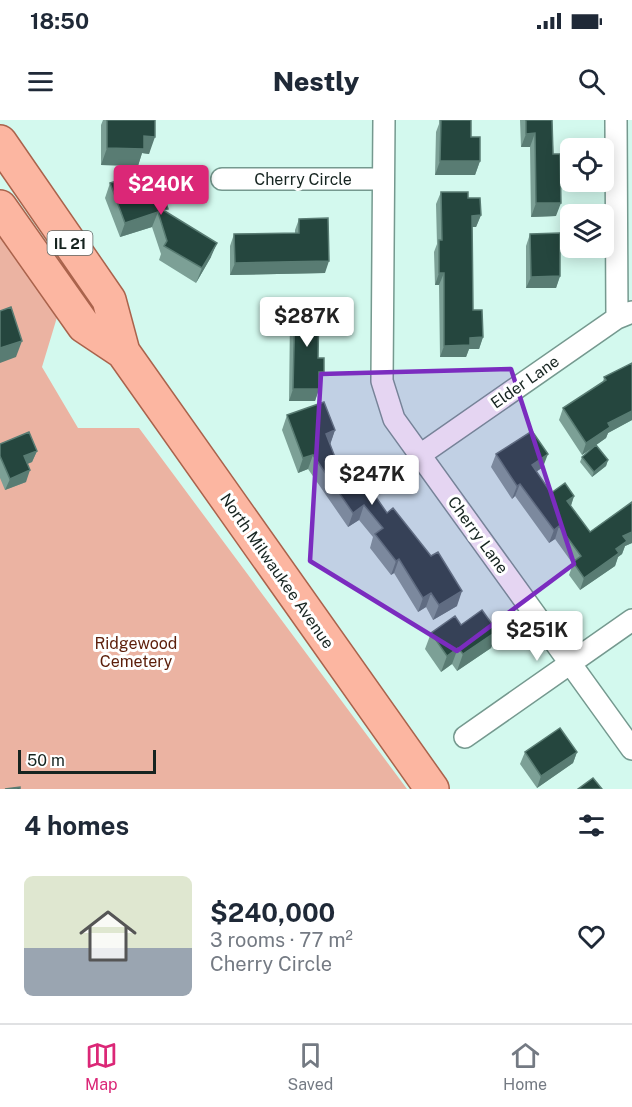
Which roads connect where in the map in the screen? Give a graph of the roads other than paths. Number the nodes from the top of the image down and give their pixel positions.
1 (384, 120) edge
2 (616, 120) edge
3 (0, 142) edge
4 (222, 179) dead end
5 (383, 179) junction
6 (0, 207) edge
7 (625, 315) edge
8 (123, 352) junction
9 (420, 455) junction
10 (632, 620) edge
11 (570, 663) junction
12 (465, 737) dead end
13 (632, 749) edge
14 (432, 789) edge

1 - 5 street, Cherry Lane
2 - 7 street
3 - 8 main road, IL 21
4 - 5 street, Cherry Circle
5 - 9 street, Cherry Lane
6 - 8 main road, IL 21
7 - 9 street, Elder Lane
8 - 14 main road, North Milwaukee Avenue
9 - 11 street, Cherry Lane
10 - 11 street
11 - 12 street
11 - 13 street, Cherry Lane

